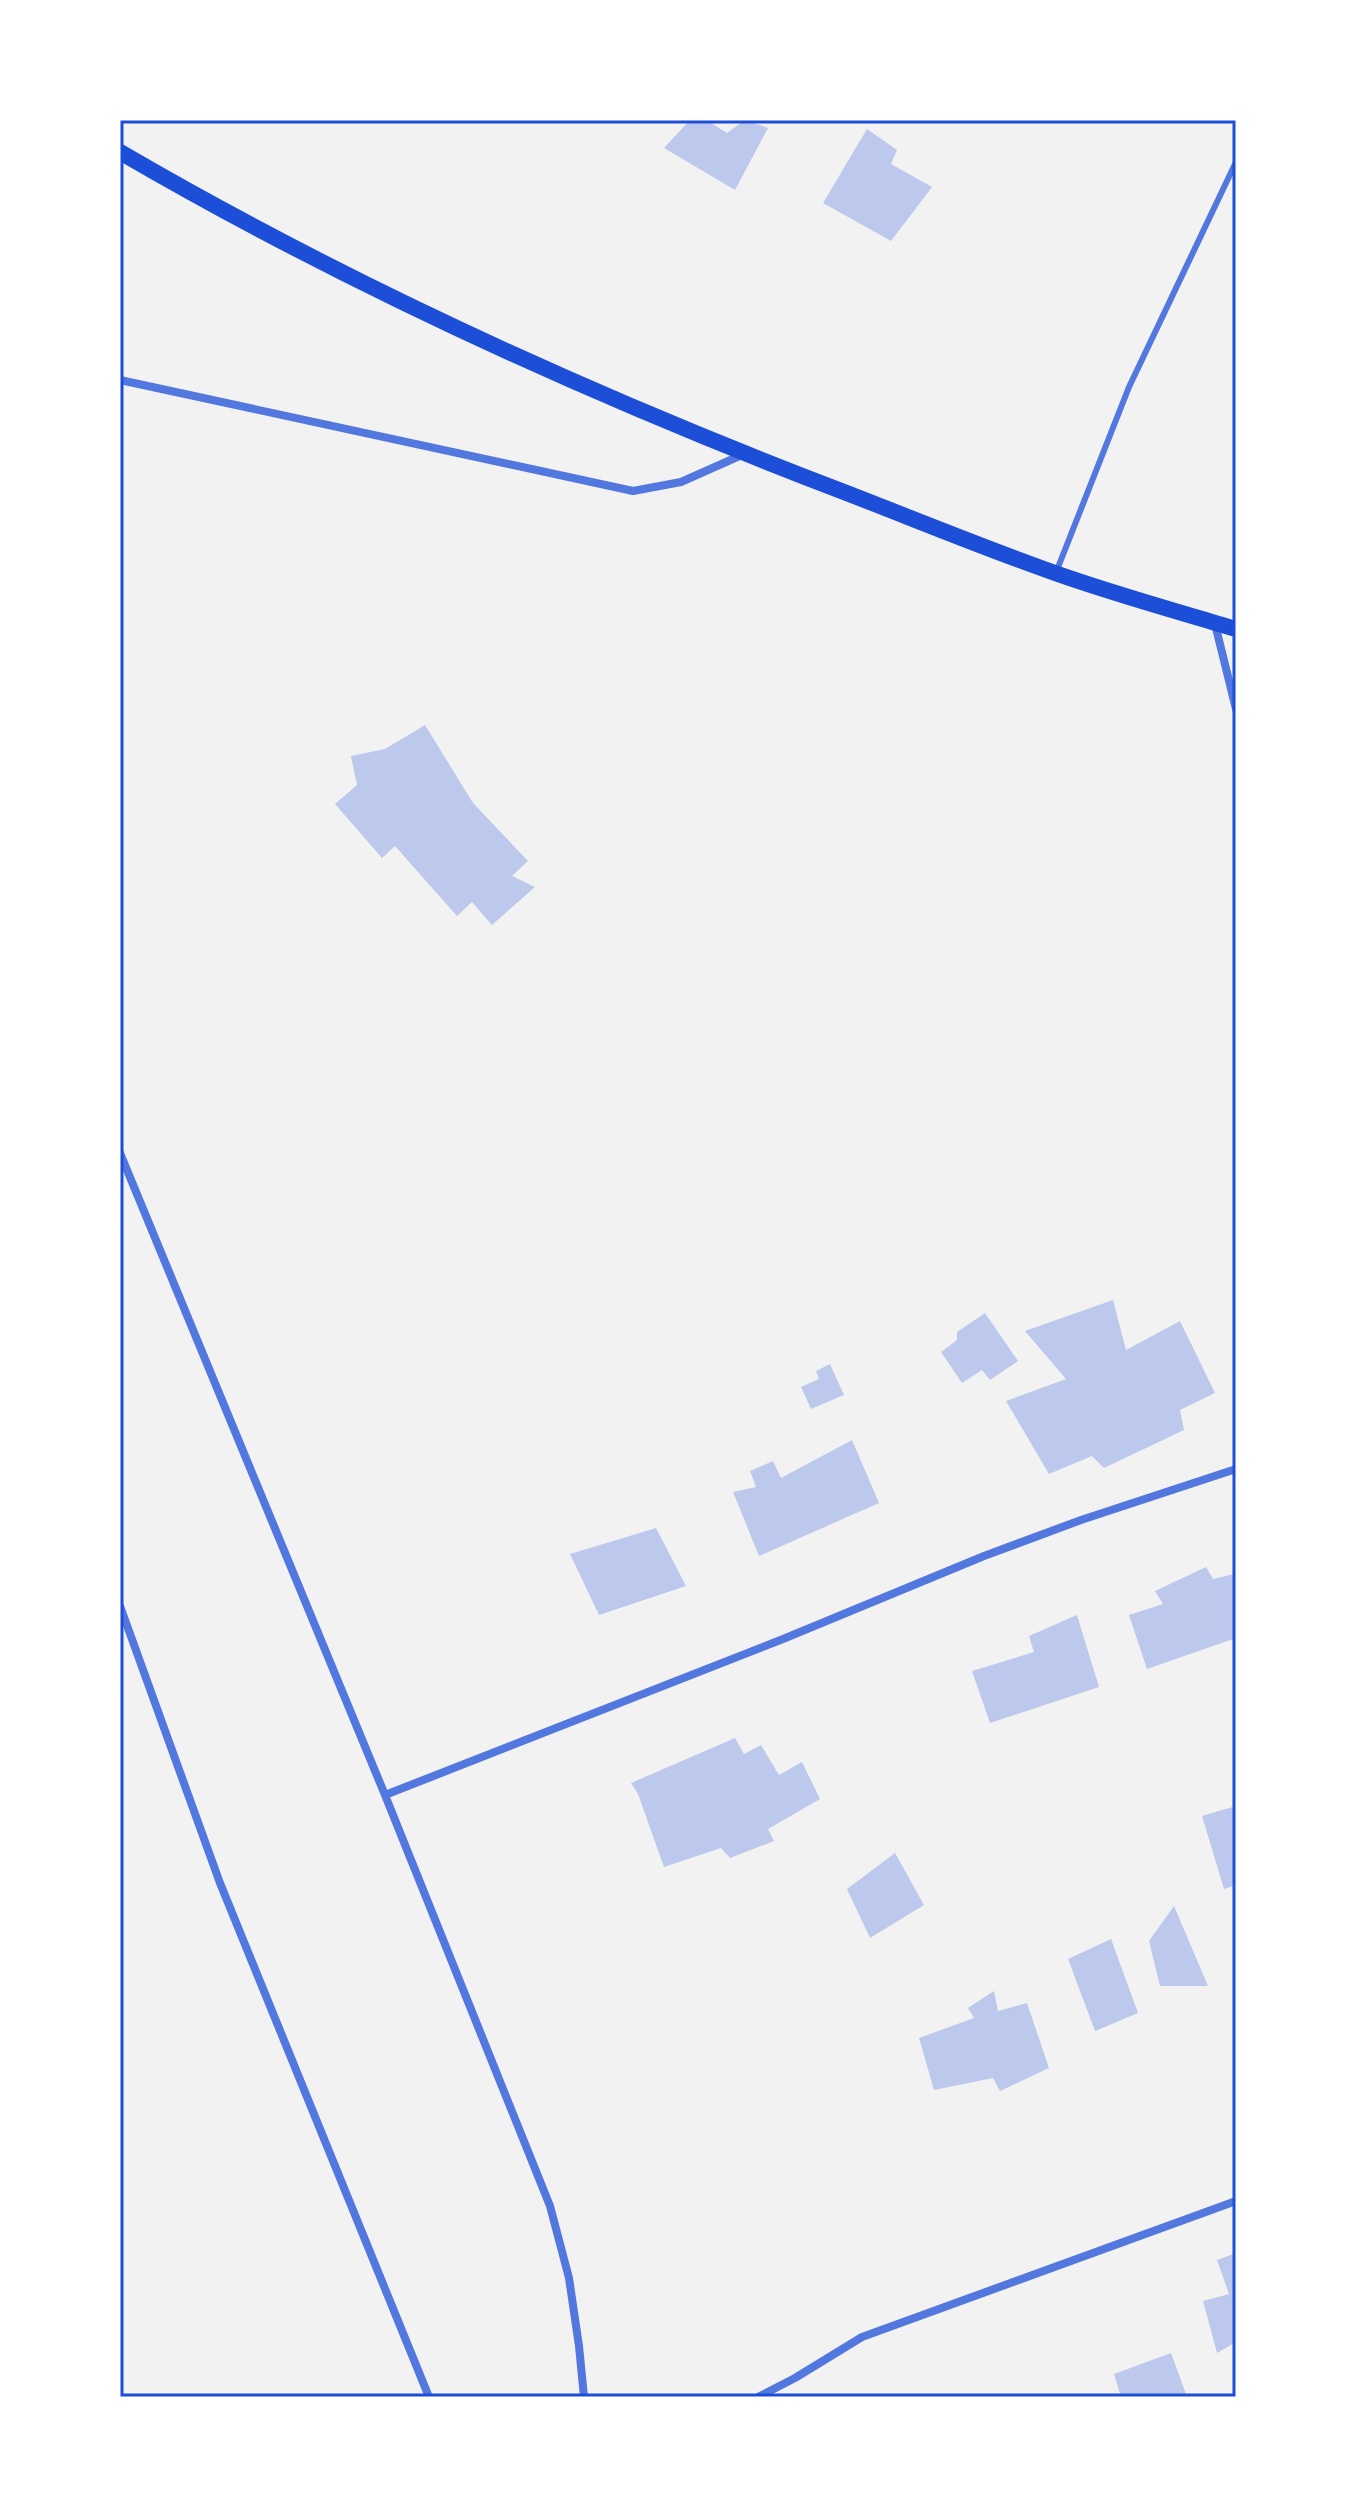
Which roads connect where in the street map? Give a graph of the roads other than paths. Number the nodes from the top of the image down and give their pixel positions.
1 (120, 152) edge
2 (1236, 162) edge
3 (120, 380) edge
4 (744, 454) junction
5 (1056, 573) junction
6 (1215, 623) junction
7 (1236, 629) edge
8 (1236, 709) edge
9 (120, 1153) edge
10 (1236, 1469) edge
11 (120, 1606) edge
12 (385, 1795) junction
13 (1236, 2201) edge
14 (429, 2397) edge
15 (584, 2397) edge
16 (758, 2397) edge

1 - 4 main road
2 - 5 lane
3 - 4 street
4 - 5 main road
5 - 6 main road
6 - 7 main road
6 - 8 street
9 - 12 street
10 - 12 street
11 - 14 street
12 - 15 street
13 - 16 street

